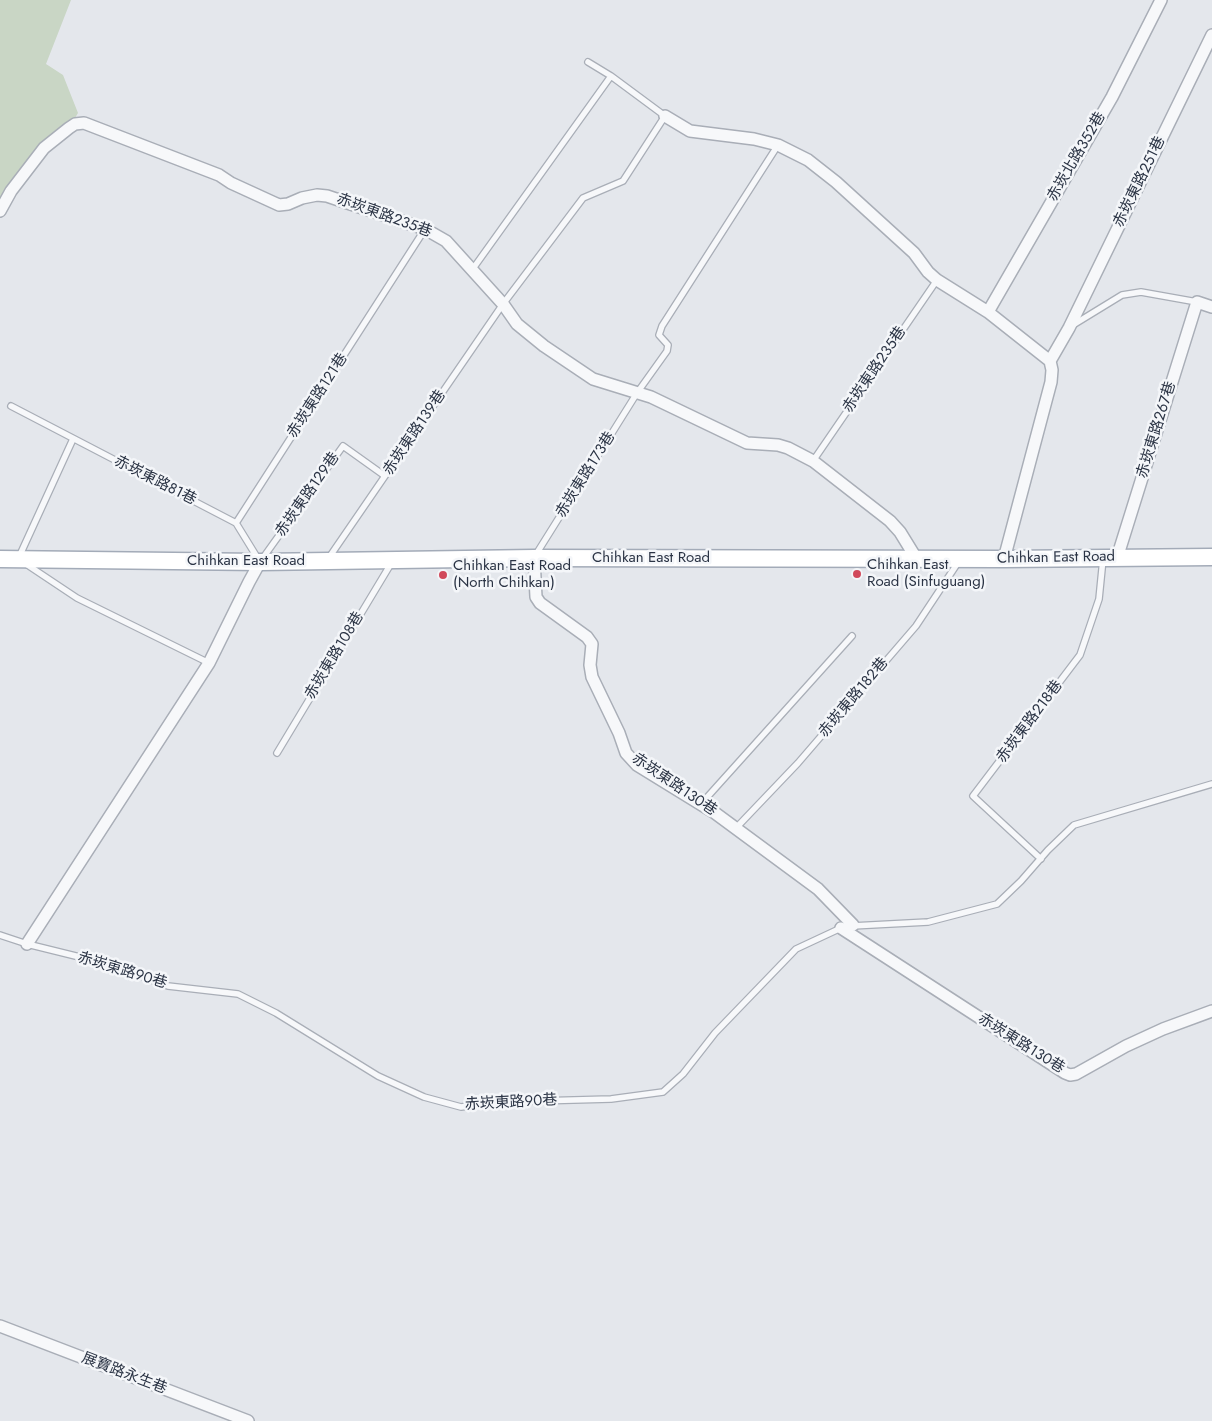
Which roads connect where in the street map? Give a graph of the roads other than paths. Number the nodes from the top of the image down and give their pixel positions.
1 (1162, 0) edge
2 (1212, 36) edge
3 (588, 62) dead end
4 (611, 76) junction
5 (665, 116) junction
6 (778, 145) junction
7 (0, 210) edge
8 (425, 230) junction
9 (472, 270) junction
10 (936, 280) junction
11 (1197, 302) junction
12 (502, 304) junction
13 (1212, 307) edge
14 (988, 312) junction
15 (1068, 328) junction
16 (1050, 361) junction
17 (637, 393) junction
18 (10, 406) dead end
19 (73, 439) junction
20 (813, 461) junction
21 (385, 476) junction
22 (236, 523) junction
23 (1212, 557) edge
24 (0, 558) edge
25 (18, 558) junction
26 (534, 558) junction
27 (916, 558) junction
28 (1110, 558) junction
29 (960, 559) junction
30 (1004, 559) junction
31 (394, 560) junction
32 (327, 561) junction
33 (260, 562) junction
34 (852, 636) dead end
35 (209, 663) junction
36 (277, 753) dead end
37 (1212, 784) edge
38 (701, 804) junction
39 (736, 828) junction
40 (1040, 859) junction
41 (847, 927) junction
42 (0, 935) edge
43 (27, 944) junction
44 (1212, 1011) edge
45 (0, 1326) edge
46 (248, 1421) edge

1 - 14 street, 赤崁北路352巷
2 - 15 street, 赤崁東路251巷
3 - 4 lane
4 - 5 lane
4 - 9 lane
5 - 6 street
5 - 12 lane, 赤崁東路139巷
6 - 10 street
6 - 17 lane, 赤崁東路173巷
7 - 8 street, 赤崁東路235巷
8 - 9 street, 赤崁東路235巷
8 - 22 lane, 赤崁東路121巷
9 - 12 street, 赤崁東路235巷
10 - 14 street
10 - 20 lane, 赤崁東路235巷
11 - 13 street, 赤崁東路251巷
11 - 15 lane, 赤崁東路251巷
11 - 28 street, 赤崁東路267巷
12 - 17 street, 赤崁東路235巷
12 - 21 lane, 赤崁東路139巷
14 - 16 street
15 - 16 street, 赤崁東路251巷
16 - 30 street, 赤崁東路251巷
17 - 20 street, 赤崁東路235巷
17 - 26 lane, 赤崁東路173巷
18 - 19 lane, 赤崁東路81巷
19 - 22 lane, 赤崁東路81巷
19 - 25 lane
20 - 27 street, 赤崁東路235巷
21 - 32 lane, 赤崁東路139巷
21 - 33 lane, 赤崁東路129巷
22 - 33 lane
23 - 28 main road, Chihkan East Road
24 - 25 main road, Chihkan East Road
25 - 33 main road, Chihkan East Road
25 - 35 lane
26 - 27 main road, Chihkan East Road
26 - 31 main road, Chihkan East Road
26 - 38 street, 赤崁東路130巷
27 - 29 main road, Chihkan East Road
28 - 30 main road, Chihkan East Road
28 - 40 lane, 赤崁東路218巷
29 - 30 main road, Chihkan East Road
29 - 39 lane, 赤崁東路182巷
31 - 32 main road, Chihkan East Road
31 - 36 lane, 赤崁東路108巷
32 - 33 main road, Chihkan East Road
33 - 35 street
34 - 38 lane
35 - 43 street
37 - 40 lane
38 - 39 street, 赤崁東路130巷
39 - 41 street, 赤崁東路130巷
40 - 41 lane
41 - 43 lane, 赤崁東路90巷
41 - 44 street, 赤崁東路130巷
42 - 43 lane, 赤崁東路90巷
45 - 46 street, 展寶路永生巷

